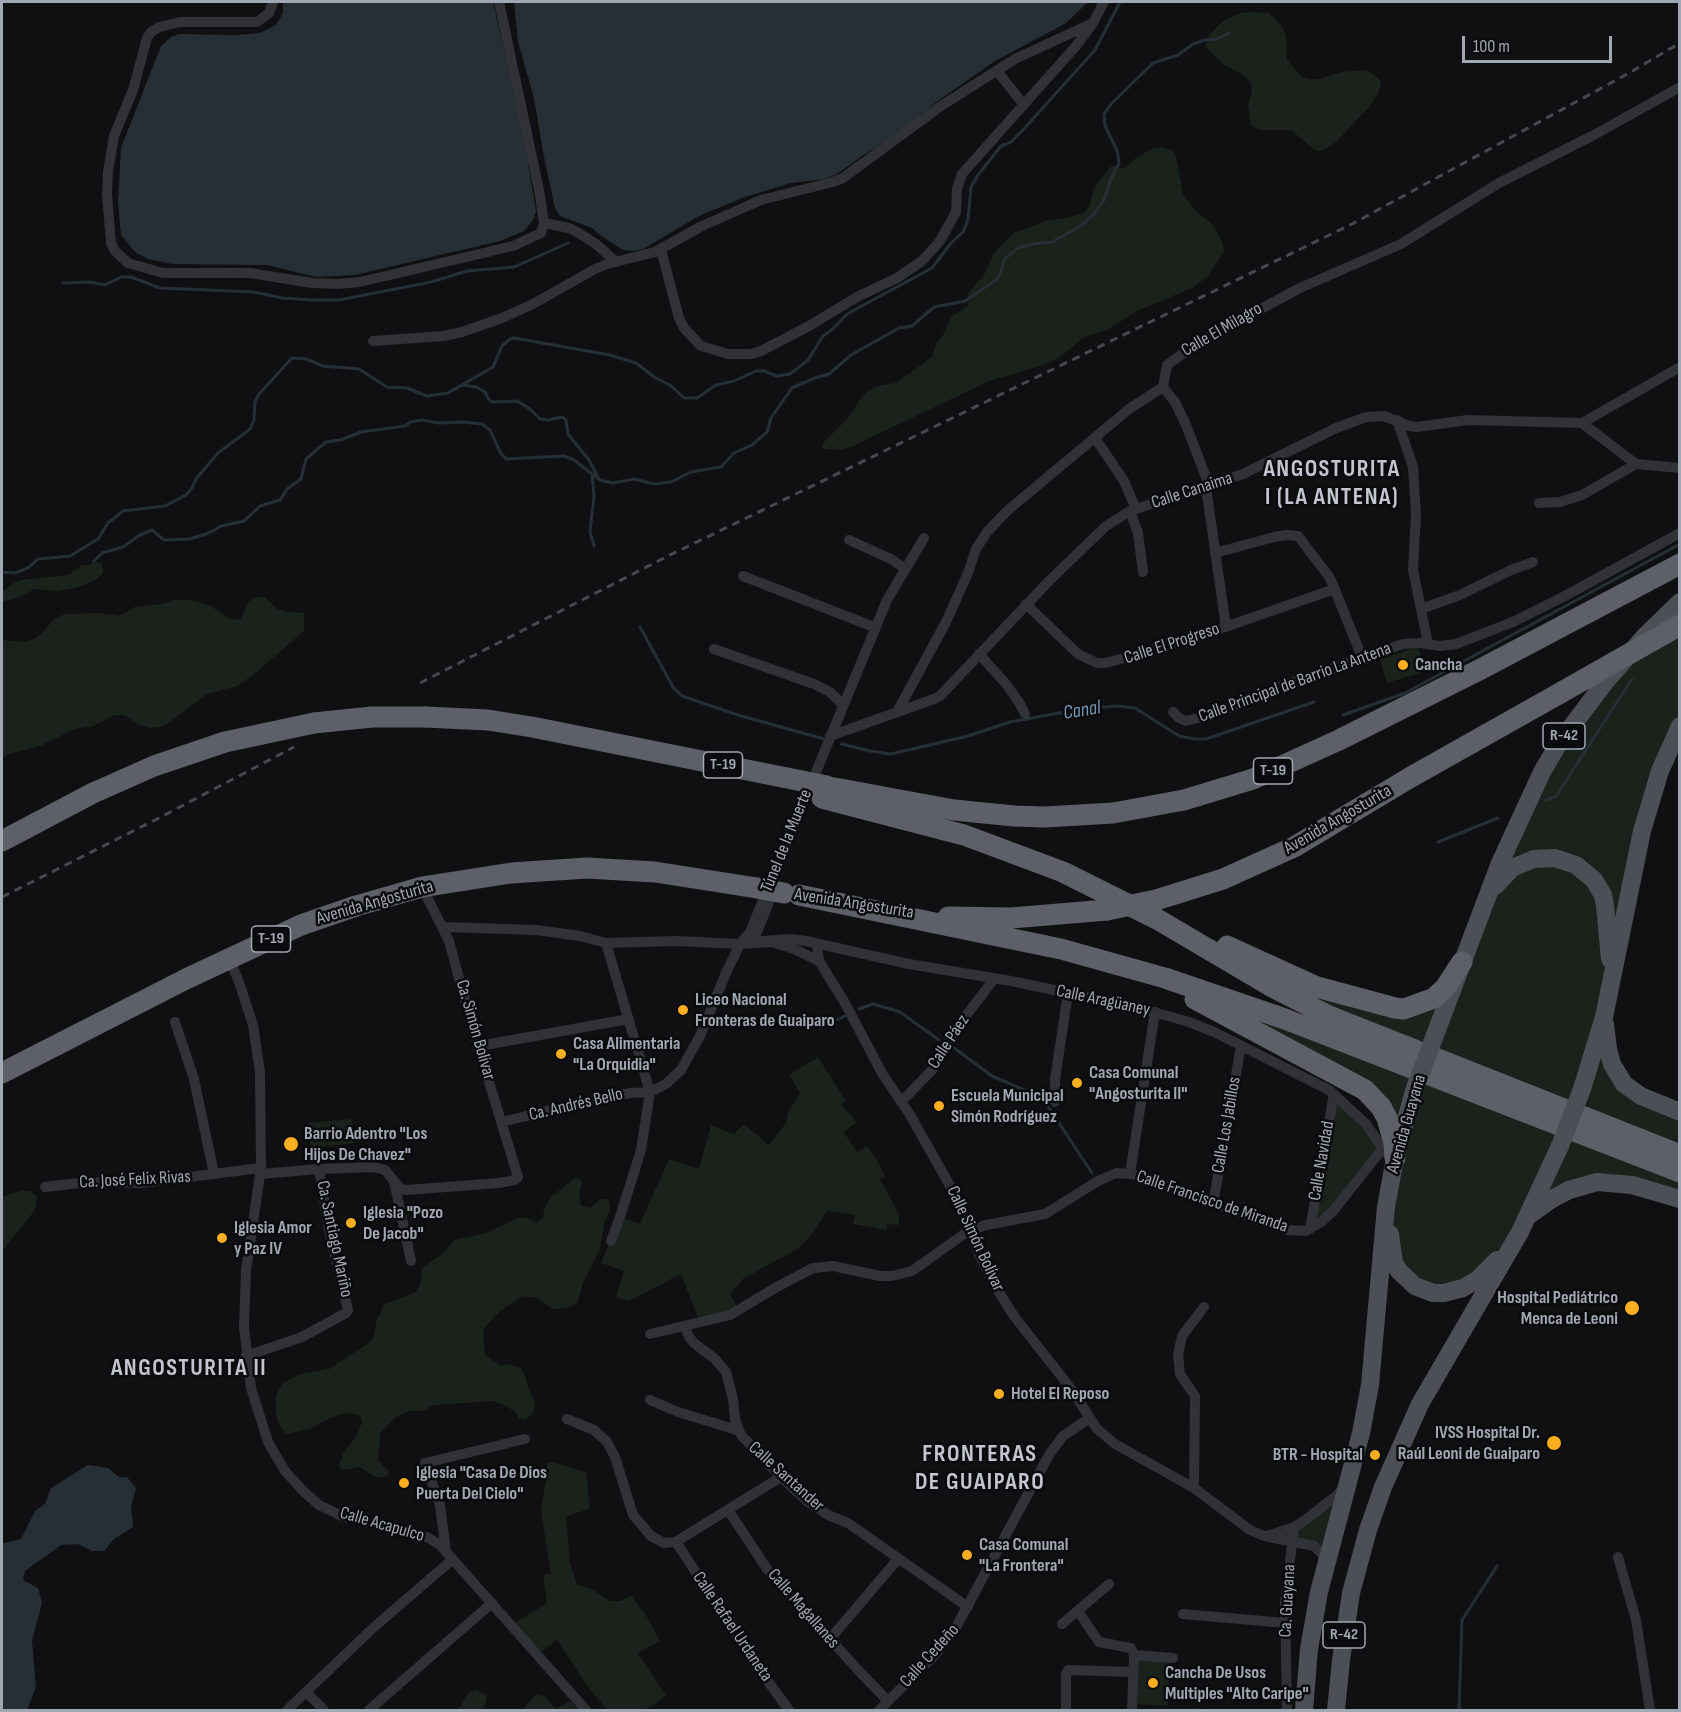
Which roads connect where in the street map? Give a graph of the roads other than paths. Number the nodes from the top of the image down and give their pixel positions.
1 (273, 2) edge
2 (499, 2) edge
3 (1104, 2) edge
4 (1093, 23) junction
5 (997, 71) junction
6 (1680, 87) edge
7 (1024, 105) junction
8 (544, 223) junction
9 (661, 250) junction
10 (616, 262) junction
11 (373, 341) dead end
12 (1680, 367) edge
13 (1163, 387) junction
14 (1397, 420) junction
15 (1582, 423) junction
16 (1095, 438) junction
17 (1636, 464) junction
18 (1680, 468) edge
19 (1207, 486) junction
20 (1539, 503) dead end
21 (1133, 510) junction
22 (1680, 533) edge
23 (924, 538) dead end
24 (849, 540) dead end
25 (1215, 553) junction
26 (1533, 562) dead end
27 (1680, 564) edge
28 (904, 568) junction
29 (1143, 572) dead end
30 (743, 576) dead end
31 (1335, 590) junction
32 (1680, 602) edge
33 (1026, 604) junction
34 (1421, 609) junction
35 (1680, 625) edge
36 (874, 627) junction
37 (1226, 627) junction
38 (1428, 644) junction
39 (714, 650) dead end
40 (979, 654) junction
41 (1362, 657) junction
42 (842, 710) junction
43 (897, 712) junction
44 (1173, 712) dead end
45 (1025, 714) dead end
46 (1680, 726) edge
47 (835, 734) junction
48 (824, 792) junction
49 (2, 841) edge
50 (422, 887) junction
51 (791, 894) junction
52 (1487, 896) junction
53 (1113, 904) junction
54 (444, 927) junction
55 (757, 942) junction
56 (606, 943) junction
57 (740, 944) junction
58 (817, 944) junction
59 (229, 958) junction
60 (819, 961) junction
61 (1462, 962) junction
62 (1130, 968) junction
63 (994, 979) junction
64 (1068, 993) junction
65 (1609, 994) junction
66 (1155, 1012) junction
67 (1604, 1017) junction
68 (629, 1019) junction
69 (175, 1022) dead end
70 (479, 1046) junction
71 (1241, 1046) junction
72 (2, 1073) edge
73 (650, 1092) junction
74 (1334, 1094) junction
75 (901, 1101) junction
76 (1055, 1101) dead end
77 (1680, 1112) edge
78 (502, 1122) junction
79 (1680, 1155) edge
80 (1391, 1159) junction
81 (319, 1168) junction
82 (261, 1171) junction
83 (1680, 1172) edge
84 (214, 1174) junction
85 (1130, 1174) junction
86 (518, 1177) joint
87 (394, 1181) junction
88 (45, 1187) dead end
89 (1680, 1199) edge
90 (1213, 1204) junction
91 (1523, 1224) junction
92 (1310, 1229) junction
93 (971, 1230) junction
94 (611, 1241) dead end
95 (411, 1261) dead end
96 (1204, 1308) dead end
97 (685, 1327) junction
98 (650, 1334) dead end
99 (246, 1356) junction
100 (650, 1401) dead end
101 (1090, 1418) junction
102 (567, 1419) dead end
103 (737, 1430) junction
104 (525, 1439) dead end
105 (781, 1477) junction
106 (1347, 1484) junction
107 (1194, 1488) junction
108 (728, 1510) junction
109 (1294, 1527) junction
110 (1264, 1536) junction
111 (1292, 1541) junction
112 (676, 1542) junction
113 (450, 1555) junction
114 (1618, 1557) dead end
115 (898, 1559) junction
116 (1326, 1563) junction
117 (1109, 1584) dead end
118 (492, 1603) junction
119 (968, 1607) junction
120 (1078, 1611) junction
121 (1183, 1614) dead end
122 (1285, 1623) junction
123 (1062, 1624) dead end
124 (830, 1639) junction
125 (1134, 1655) junction
126 (1173, 1658) dead end
127 (1133, 1672) junction
128 (306, 1692) junction
129 (888, 1701) junction
130 (287, 1710) edge
131 (324, 1710) edge
132 (369, 1710) edge
133 (586, 1710) edge
134 (789, 1710) edge
135 (879, 1710) edge
136 (1066, 1710) edge
137 (1132, 1710) edge
138 (1287, 1710) edge
139 (1304, 1710) edge
140 (1336, 1710) edge
141 (1650, 1710) edge

1 - 8 street
2 - 8 street
3 - 4 street
4 - 5 street
4 - 7 street
5 - 7 street
5 - 9 street
6 - 13 street, Calle El Milagro
7 - 9 street
8 - 10 street
9 - 10 street
10 - 11 street
12 - 15 street
13 - 16 street
13 - 19 street
14 - 15 street, Calle Canaima
14 - 19 street, Calle Canaima
14 - 34 street
15 - 17 street
16 - 21 street
16 - 43 street
17 - 18 street
17 - 20 street
19 - 21 street, Calle Canaima
19 - 25 street
21 - 29 street
21 - 33 street, Calle Canaima
22 - 38 street, Calle Principal de Barrio La Antena
23 - 28 street
24 - 28 street
25 - 31 street
25 - 37 street
26 - 34 street
27 - 48 highway, T-19
28 - 36 street
30 - 36 street
31 - 37 street, Calle El Progreso
31 - 41 street
32 - 52 main road, Avenida Guayana / R-42
33 - 37 street, Calle El Progreso
33 - 40 street, Calle Canaima
34 - 38 street
35 - 53 highway, Avenida Angosturita / T-19, bridge
36 - 42 street
38 - 41 street, Calle Principal de Barrio La Antena
39 - 42 street
40 - 43 street, Calle Canaima
40 - 45 street
41 - 44 street, Calle Principal de Barrio La Antena
42 - 47 street
43 - 47 street, Calle Canaima
46 - 65 main road, R-42
47 - 55 street, Túnel de la Muerte
47 - 57 street, Túnel de la Muerte
48 - 49 highway, bridge
48 - 53 highway
50 - 51 highway, Avenida Angosturita / T-19, bridge
50 - 54 street, Ca. Simón Bolívar
50 - 59 highway, Avenida Angosturita / T-19
51 - 53 highway, Avenida Angosturita / T-19
51 - 62 highway
52 - 61 main road, Avenida Guayana / R-42
52 - 65 main road
53 - 61 highway
53 - 79 highway
54 - 56 street
54 - 70 street, Ca. Simón Bolívar
55 - 57 street
55 - 58 street, Calle Aragüaney
55 - 60 street
56 - 57 street
56 - 68 street
57 - 73 street, Túnel de la Muerte
58 - 60 street
58 - 63 street, Calle Aragüaney
59 - 72 highway, Avenida Angosturita / T-19
59 - 82 street, Calle Acapulco
60 - 75 street, Calle Simón Bolívar
61 - 80 main road, Avenida Guayana / R-42, bridge
62 - 80 highway
62 - 83 highway
63 - 64 street, Calle Aragüaney
63 - 75 street, Calle Páez
64 - 66 street, Calle Aragüaney
64 - 76 street
65 - 67 main road, R-42
66 - 71 street, Calle Aragüaney
66 - 85 street
67 - 77 main road
67 - 91 main road, R-42, bridge
68 - 70 street
68 - 73 street
69 - 84 street
70 - 78 street, Ca. Simón Bolívar
71 - 74 street, Calle Aragüaney
71 - 90 street, Calle Los Jabillos
73 - 78 street, Ca. Andrés Bello
73 - 94 street
74 - 80 street, Calle Aragüaney
74 - 92 street, Calle Navidad
75 - 93 street, Calle Simón Bolívar
78 - 86 street, Ca. Simón Bolívar
80 - 91 main road
80 - 92 street, Calle Francisco de Miranda
80 - 106 main road, Avenida Guayana / R-42
81 - 82 street, Ca. José Felix Rivas
81 - 87 street, Ca. José Felix Rivas
81 - 99 street, Ca. Santiago Mariño
82 - 84 street, Ca. José Felix Rivas
82 - 99 street, Calle Acapulco
84 - 88 street, Ca. José Felix Rivas
85 - 90 street, Calle Francisco de Miranda
85 - 93 street, Calle Francisco de Miranda
86 - 87 street, Ca. José Felix Rivas
87 - 95 street
89 - 91 main road
90 - 92 street, Calle Francisco de Miranda
91 - 140 main road, R-42
93 - 97 street, Calle Francisco de Miranda
93 - 101 street, Calle Simón Bolívar
96 - 107 street
97 - 98 street, Calle Francisco de Miranda
97 - 103 street, Calle Santander
99 - 113 street, Calle Acapulco
100 - 103 street
101 - 107 street, Calle Simón Bolívar
101 - 119 street, Calle Cedeño
102 - 112 street
103 - 105 street, Calle Santander
104 - 113 street
105 - 108 street
105 - 115 street, Calle Santander
106 - 109 street
106 - 116 main road, Avenida Guayana / R-42
107 - 110 street, Calle Simón Bolívar
108 - 112 street
108 - 124 street, Calle Magallanes
109 - 110 street
109 - 111 street, Ca. Guayana
110 - 111 street, Calle Simón Bolívar
111 - 116 street, Calle Simón Bolívar
111 - 122 street, Ca. Guayana
112 - 134 street, Calle Rafael Urdaneta
113 - 118 street, Calle Acapulco
113 - 128 street
114 - 141 street
115 - 119 street, Calle Santander
115 - 124 street
116 - 139 main road, Avenida Guayana / R-42
117 - 120 street
118 - 132 street
118 - 133 street, Calle Acapulco
119 - 129 street, Calle Cedeño
120 - 123 street
120 - 125 street
121 - 122 street
122 - 138 street, Ca. Guayana
124 - 129 street, Calle Magallanes
125 - 126 street
125 - 127 street
127 - 136 street
127 - 137 street
128 - 130 street
128 - 131 street
129 - 135 street, Calle Cedeño

